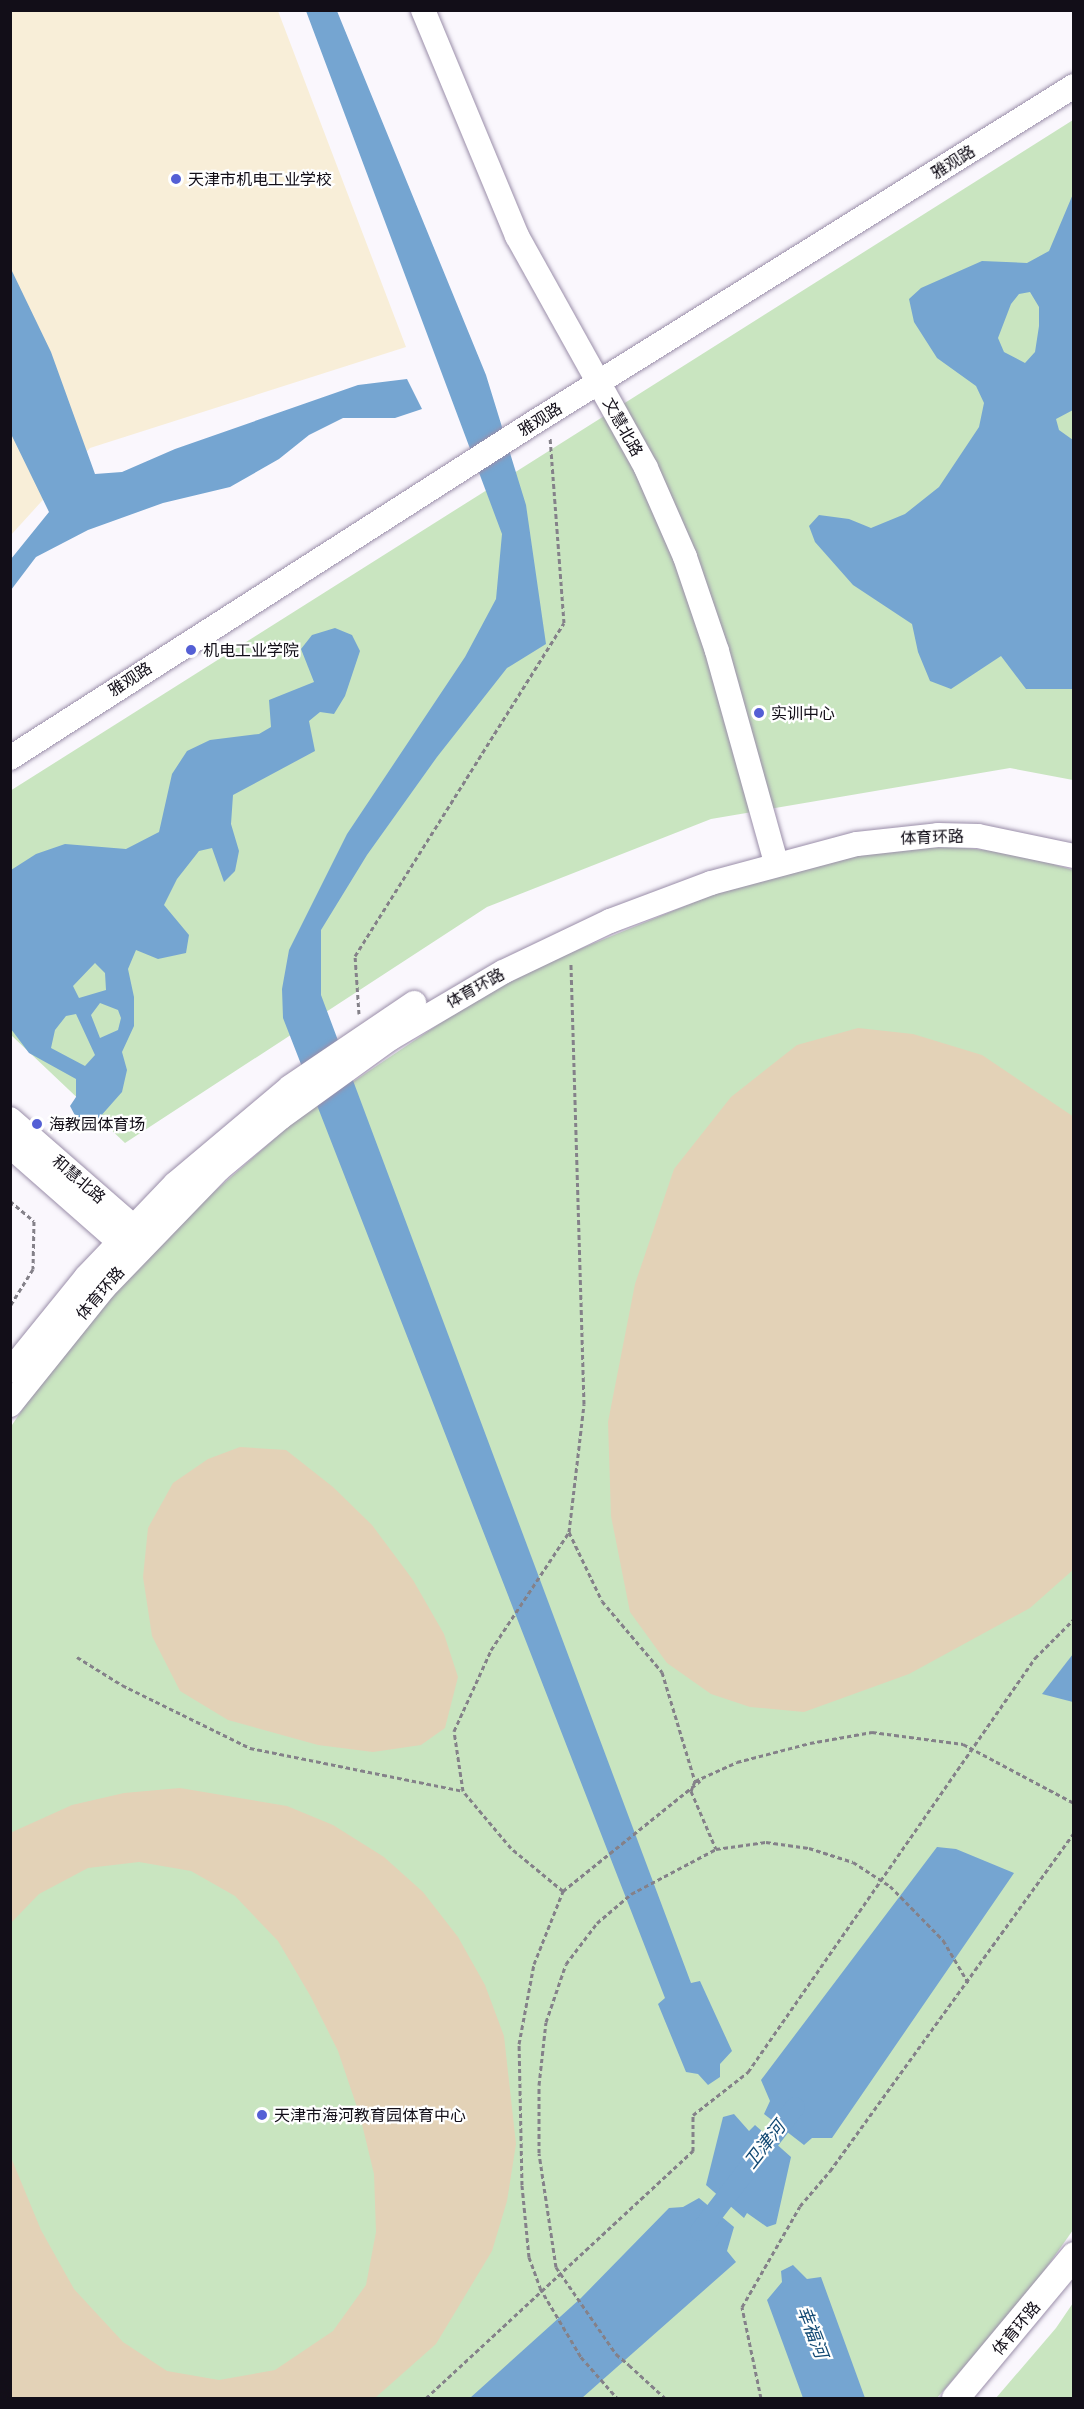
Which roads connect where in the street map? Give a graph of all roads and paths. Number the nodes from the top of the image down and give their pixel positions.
1 (423, 10) edge
2 (441, 10) edge
3 (1074, 74) edge
4 (1074, 86) edge
5 (602, 375) junction
6 (558, 408) junction
7 (535, 416) junction
8 (449, 471) junction
9 (10, 745) edge
10 (10, 758) edge
11 (1074, 838) edge
12 (782, 853) junction
13 (1074, 856) edge
14 (570, 939) junction
15 (359, 1019) dead end
16 (354, 1053) junction
17 (10, 1119) edge
18 (10, 1146) edge
19 (10, 1201) edge
20 (133, 1241) junction
21 (10, 1306) edge
22 (10, 1371) edge
23 (10, 1405) edge
24 (569, 1532) junction
25 (1074, 1619) edge
26 (77, 1657) dead end
27 (972, 1749) junction
28 (697, 1781) junction
29 (463, 1791) junction
30 (1074, 1803) edge
31 (1074, 1833) edge
32 (716, 1849) junction
33 (881, 1880) junction
34 (563, 1891) junction
35 (969, 1984) dead end
36 (1074, 2255) edge
37 (1074, 2281) edge
38 (426, 2398) edge
39 (618, 2398) edge
40 (665, 2398) edge
41 (761, 2398) edge
42 (955, 2398) edge
43 (977, 2398) edge

1 - 5 main road, 文慧北路
2 - 5 main road, 文慧北路
3 - 5 main road, 雅观路
4 - 5 main road, 雅观路
5 - 6 main road, 雅观路
5 - 7 main road, 雅观路
5 - 12 main road, 文慧北路
6 - 7 main road, 雅观路
6 - 15 path
7 - 8 main road, 雅观路
8 - 9 main road, 雅观路
8 - 10 main road, 雅观路
11 - 12 main road, 体育环路
12 - 13 main road, 体育环路
12 - 14 main road, 体育环路
12 - 16 main road, 体育环路
14 - 16 main road, 体育环路
14 - 24 path
16 - 20 main road, 体育环路
17 - 20 main road, 和慧北路
18 - 20 main road, 和慧北路
19 - 21 path
20 - 22 main road, 体育环路
20 - 23 main road, 体育环路
24 - 28 path
24 - 29 path
25 - 27 path
26 - 29 path
27 - 28 path
27 - 30 path
27 - 33 path
28 - 32 path
28 - 34 path, bridge
29 - 34 path
31 - 41 path
32 - 33 path
32 - 40 path, bridge
33 - 35 path, bridge
33 - 38 path
34 - 39 path, bridge
36 - 42 main road, 体育环路
37 - 43 main road, 体育环路

